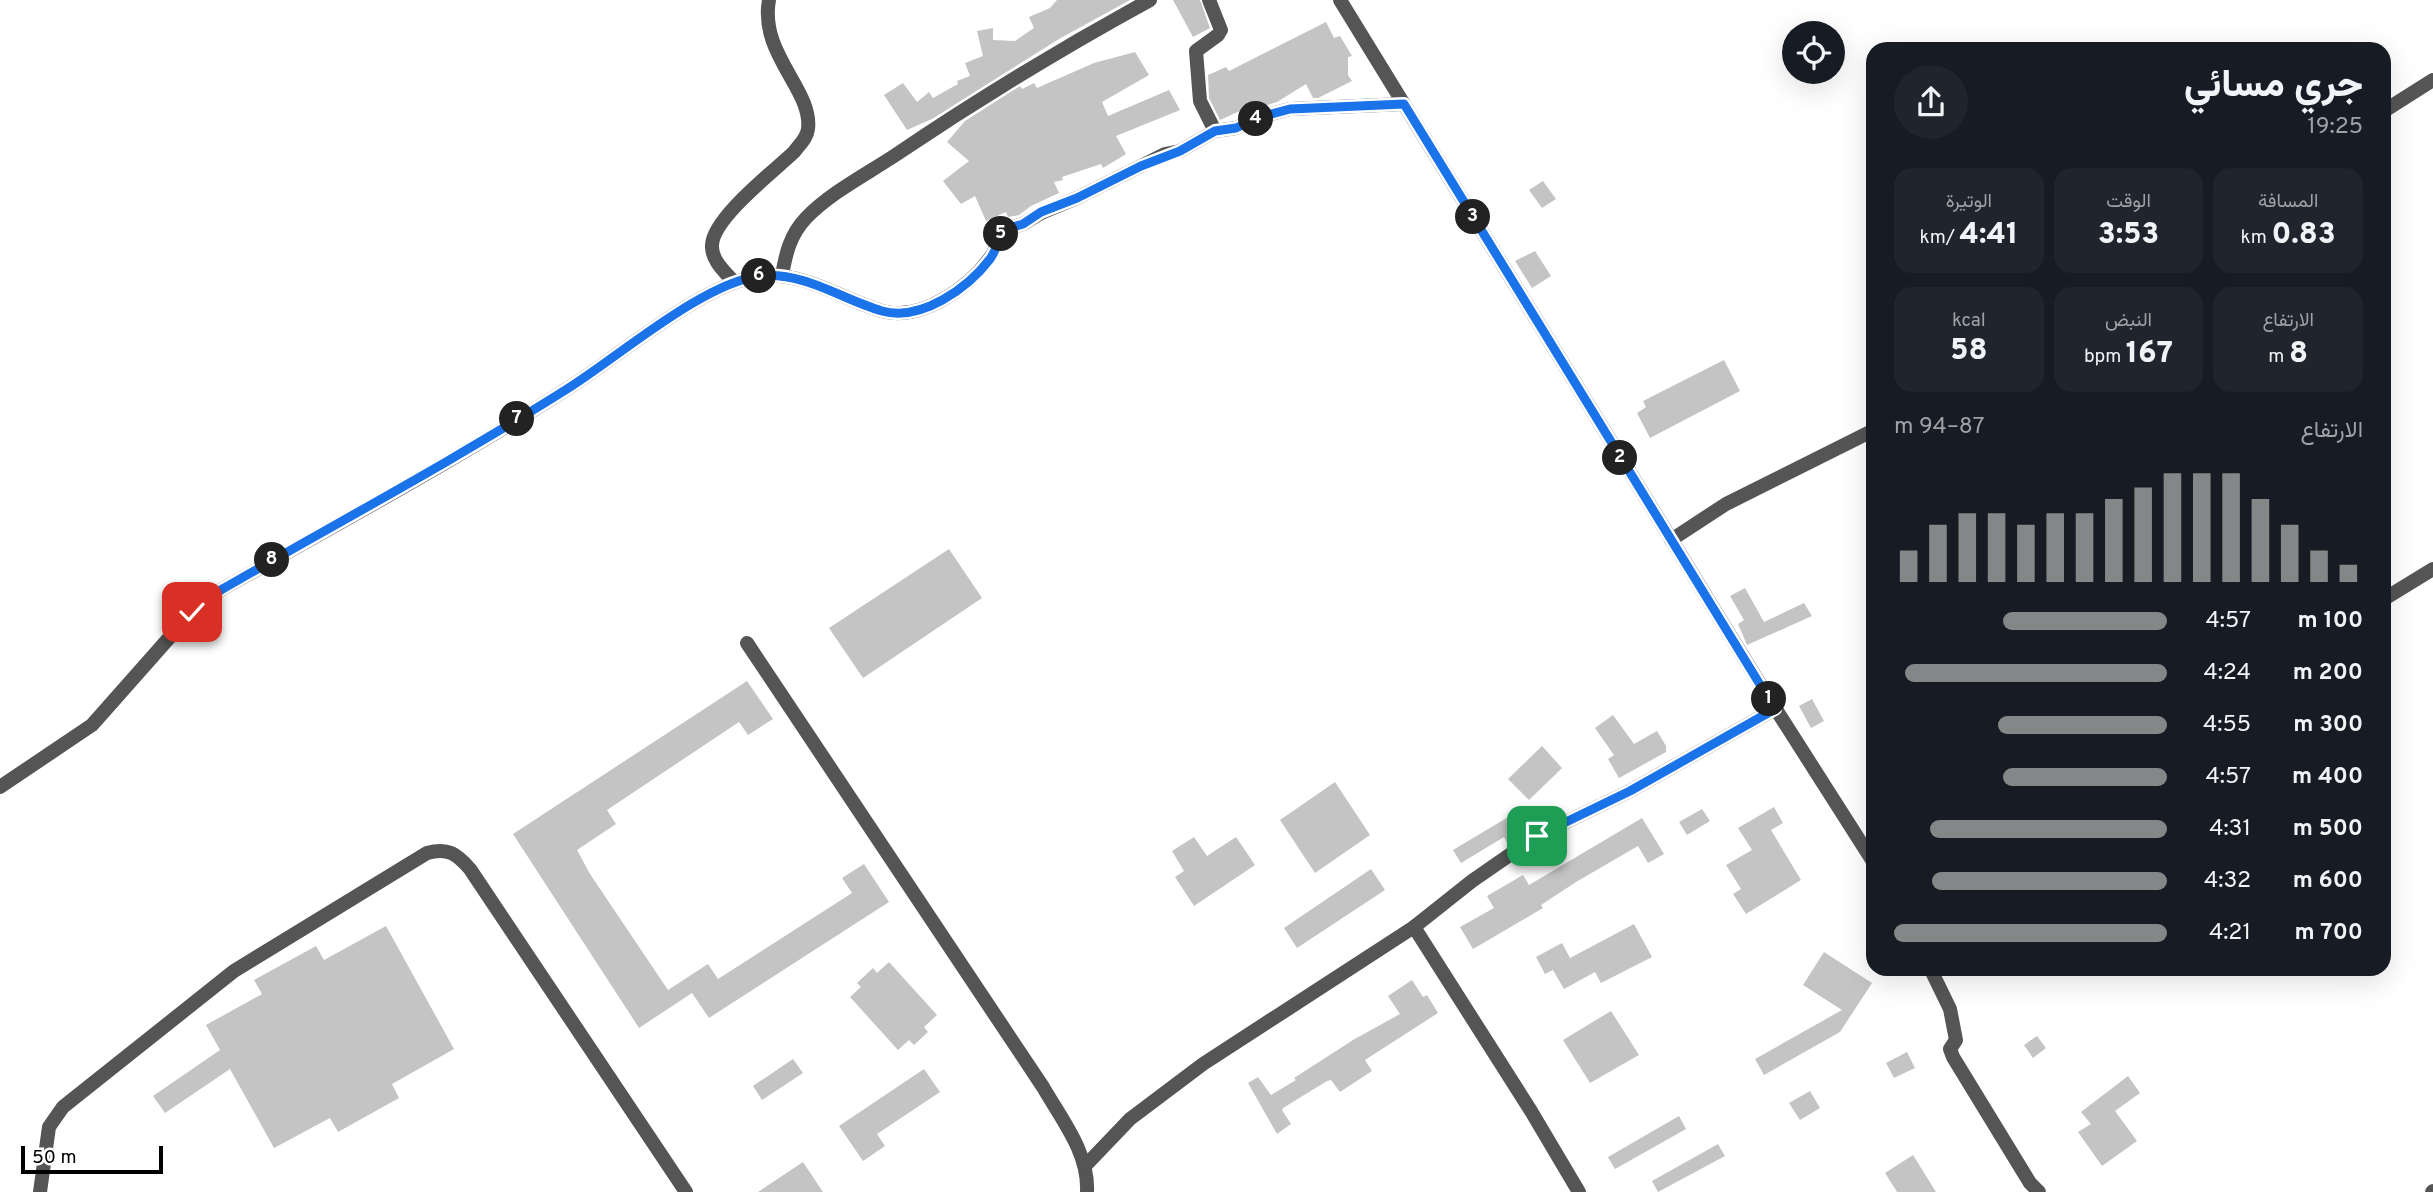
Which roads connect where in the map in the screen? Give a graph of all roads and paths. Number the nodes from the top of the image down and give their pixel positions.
1 (769, 0) edge
2 (1150, 0) edge
3 (1209, 0) edge
4 (1340, 0) edge
5 (2433, 80) edge
6 (1404, 104) junction
7 (2391, 107) edge
8 (1215, 131) junction
9 (782, 275) junction
10 (734, 282) junction
11 (1866, 434) edge
12 (1671, 540) junction
13 (2433, 569) edge
14 (2391, 595) edge
15 (747, 643) dead end
16 (1775, 709) junction
17 (0, 787) edge
18 (1866, 851) edge
19 (1414, 927) junction
20 (1934, 976) edge
21 (1086, 1165) junction
22 (40, 1192) edge
23 (686, 1192) edge
24 (1087, 1192) edge
25 (1579, 1192) edge
26 (2039, 1192) edge

1 - 10 street
2 - 9 street
3 - 8 street
4 - 6 street
5 - 7 street
6 - 8 street
6 - 12 street
8 - 9 street
9 - 10 street
10 - 17 street
11 - 12 street
12 - 16 street
13 - 14 street
15 - 21 street
16 - 18 street
16 - 19 street
19 - 21 street
19 - 25 street
20 - 26 street
21 - 24 street
22 - 23 street

